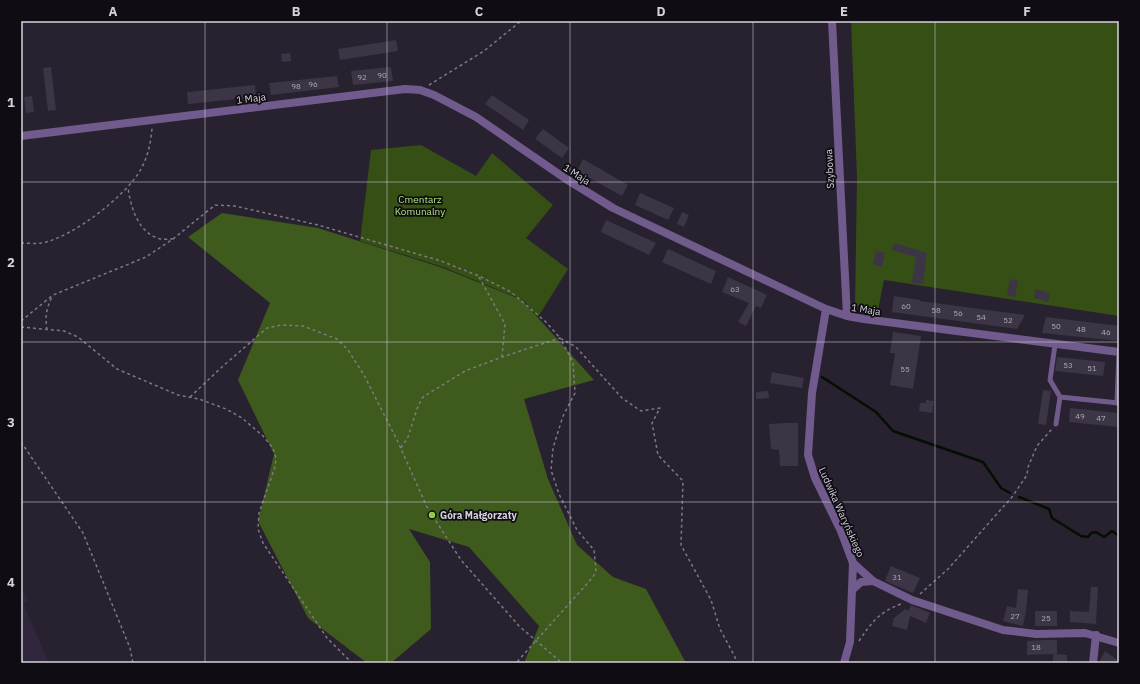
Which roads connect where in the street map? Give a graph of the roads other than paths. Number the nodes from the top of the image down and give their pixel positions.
1 (832, 21) edge
2 (21, 136) edge
3 (826, 309) junction
4 (847, 316) junction
5 (1055, 345) junction
6 (1119, 352) edge
7 (1060, 397) junction
8 (1118, 403) edge
9 (1056, 424) road end
10 (852, 563) junction
11 (873, 581) junction
12 (852, 590) junction
13 (1096, 636) junction
14 (1119, 643) edge
15 (844, 663) edge
16 (1094, 663) edge

1 - 4 street, Szybowa
2 - 3 street, 1 Maja
3 - 4 street, 1 Maja
3 - 10 street, Ludwika Waryńskiego
4 - 5 street, 1 Maja
5 - 6 street, 1 Maja
5 - 7 lane
6 - 8 lane
7 - 8 lane
7 - 9 lane
10 - 11 street, Ludwika Waryńskiego
10 - 12 street
11 - 12 street
11 - 13 street, Ludwika Waryńskiego
12 - 15 street
13 - 14 street, Ludwika Waryńskiego
13 - 16 street

